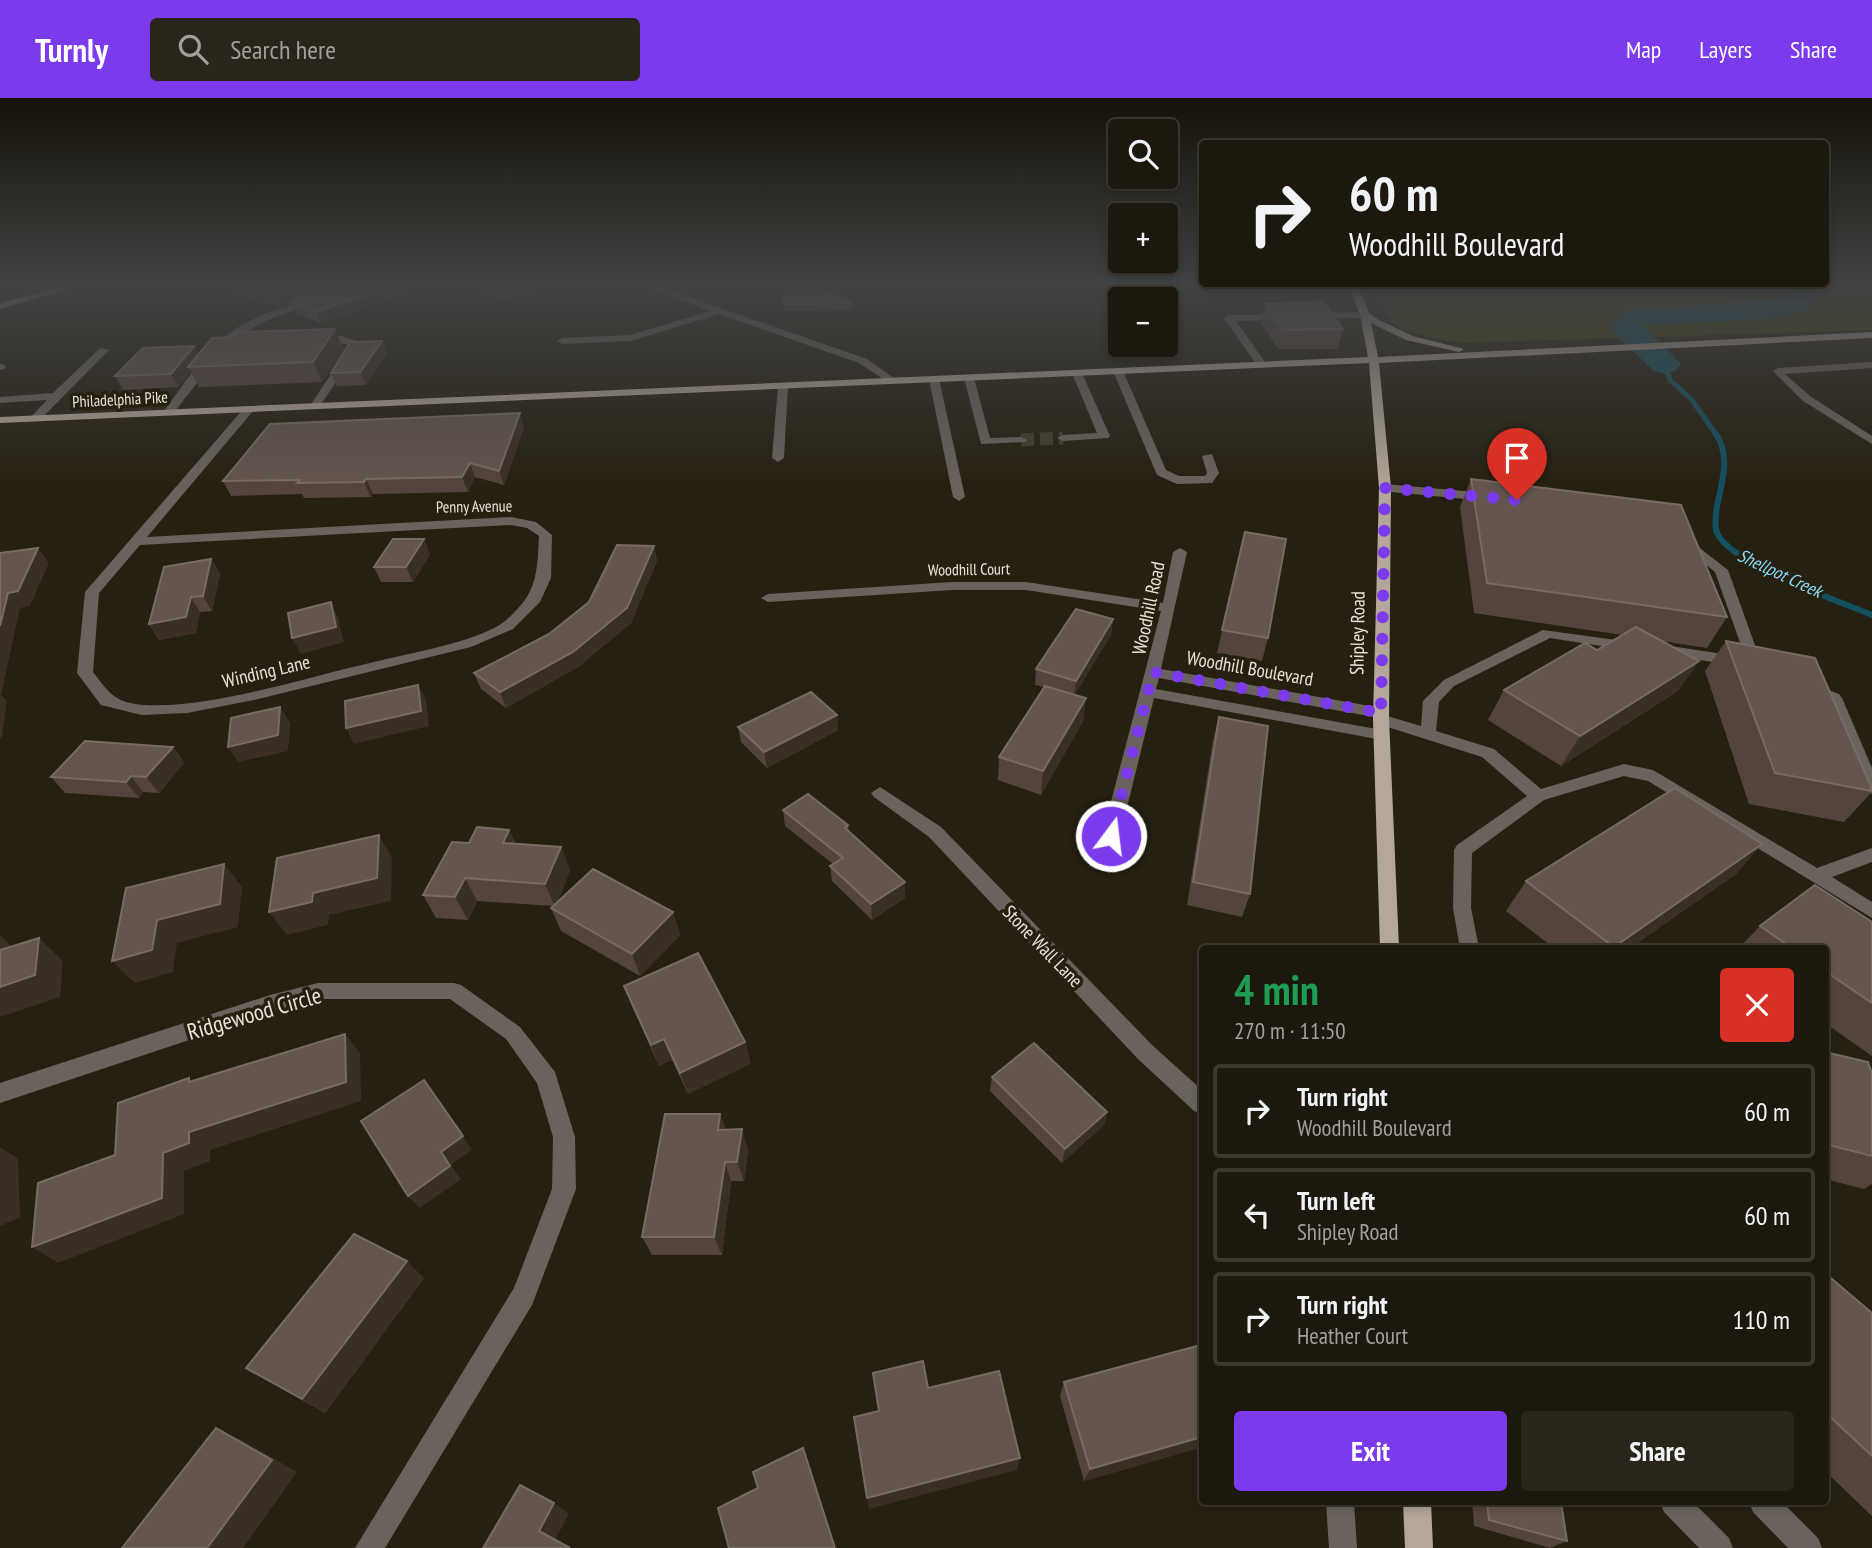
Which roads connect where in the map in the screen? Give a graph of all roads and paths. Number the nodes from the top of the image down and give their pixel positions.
1 (101, 353) edge
2 (219, 353) edge
3 (351, 353) edge
4 (841, 353) edge
5 (1253, 353) edge
6 (1373, 353) edge
7 (1493, 353) edge
8 (1534, 353) edge
9 (1503, 354) junction
10 (1374, 360) junction
11 (1262, 365) junction
12 (1872, 365) edge
13 (1118, 371) junction
14 (1077, 373) junction
15 (969, 378) junction
16 (934, 379) junction
17 (893, 381) junction
18 (783, 386) junction
19 (56, 396) junction
20 (0, 400) edge
21 (314, 407) junction
22 (249, 409) junction
23 (168, 413) junction
24 (35, 419) junction
25 (0, 420) edge
26 (1063, 438) tunnel mouth
27 (1021, 440) tunnel mouth
28 (1872, 441) edge
29 (1209, 456) dead end
30 (778, 458) dead end
31 (1385, 488) junction
32 (959, 497) dead end
33 (1496, 498) edge
34 (1670, 529) edge
35 (546, 535) joint
36 (136, 541) junction
37 (1180, 552) dead end
38 (768, 598) dead end
39 (1169, 608) junction
40 (1153, 672) junction
41 (1800, 684) edge
42 (1148, 692) junction
43 (1381, 722) junction
44 (1428, 734) junction
45 (1872, 788) edge
46 (880, 793) dead end
47 (1538, 796) junction
48 (1111, 836) dead end
49 (1872, 855) edge
50 (1816, 876) junction
51 (1872, 911) edge
52 (1390, 945) edge
53 (1468, 945) edge
54 (0, 1093) edge
55 (1199, 1101) edge
56 (1340, 1505) edge
57 (1416, 1505) edge
58 (1677, 1505) edge
59 (1766, 1505) edge
60 (369, 1548) edge
61 (1343, 1548) edge
62 (1419, 1548) edge
63 (1719, 1548) edge
64 (1808, 1548) edge

1 - 19 street
2 - 23 street
3 - 21 street
4 - 17 street
5 - 11 street
6 - 10 main road, Shipley Road
7 - 9 main road
8 - 9 main road
9 - 10 main road, Philadelphia Pike
10 - 11 main road, Philadelphia Pike
10 - 31 main road, Shipley Road
11 - 13 main road, Philadelphia Pike
12 - 28 street
13 - 14 main road, Philadelphia Pike
13 - 29 street
14 - 15 main road, Philadelphia Pike
14 - 26 street
15 - 16 main road, Philadelphia Pike
15 - 27 street
16 - 17 main road, Philadelphia Pike
16 - 32 street
17 - 18 main road, Philadelphia Pike
18 - 21 main road, Philadelphia Pike
18 - 30 street
19 - 20 street
19 - 24 street
21 - 22 main road, Philadelphia Pike
22 - 23 main road, Philadelphia Pike
22 - 36 street, Winding Lane
23 - 24 main road, Philadelphia Pike
24 - 25 main road, Philadelphia Pike
31 - 33 street
31 - 43 main road, Shipley Road
34 - 44 street
35 - 36 street, Penny Avenue
35 - 36 street, Winding Lane
37 - 39 street, Woodhill Road
38 - 39 street, Woodhill Court
39 - 40 street, Woodhill Road
40 - 42 street, Woodhill Road
40 - 43 street, Woodhill Boulevard
41 - 45 street
42 - 43 street
42 - 48 street, Woodhill Road
43 - 44 street
43 - 52 main road, Shipley Road
44 - 47 street
46 - 55 street, Stone Wall Lane
47 - 50 street
47 - 53 street
49 - 50 street
50 - 51 street
54 - 60 street, Ridgewood Circle
56 - 61 street
57 - 62 main road
58 - 63 street
59 - 64 street

